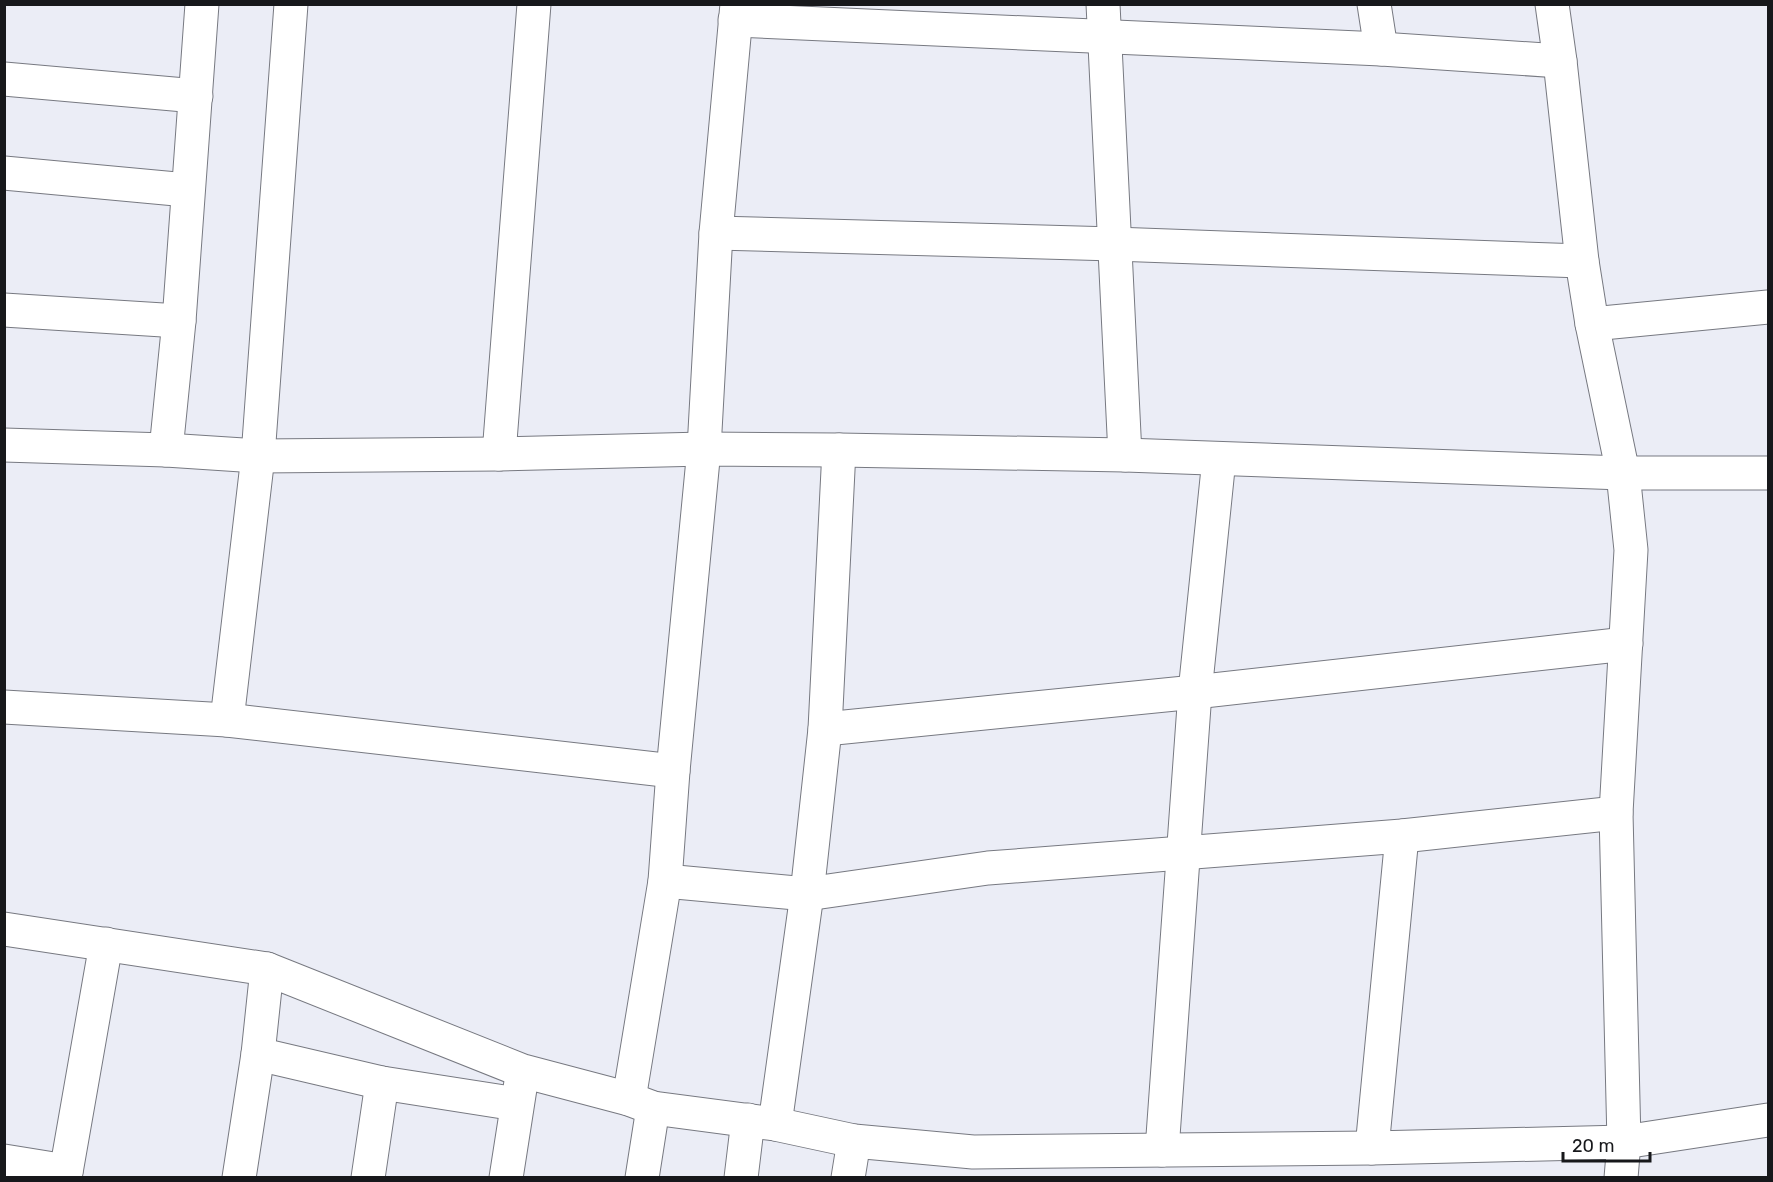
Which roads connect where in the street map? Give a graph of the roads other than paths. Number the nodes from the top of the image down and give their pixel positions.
1 (202, 4) edge
2 (291, 4) edge
3 (534, 4) edge
4 (1103, 4) edge
5 (1374, 4) edge
6 (1552, 4) edge
7 (736, 12) edge
8 (1105, 37) junction
9 (1381, 49) junction
10 (1560, 62) junction
11 (4, 79) edge
12 (196, 96) junction
13 (4, 173) edge
14 (187, 190) junction
15 (716, 233) junction
16 (1114, 244) junction
17 (1582, 261) junction
18 (1768, 307) edge
19 (4, 310) edge
20 (179, 321) junction
21 (1592, 324) junction
22 (4, 445) edge
23 (704, 449) junction
24 (166, 450) junction
25 (839, 450) junction
26 (500, 454) junction
27 (1125, 455) junction
28 (258, 456) junction
29 (1219, 459) junction
30 (1623, 473) junction
31 (1768, 473) edge
32 (1626, 644) junction
33 (1195, 693) junction
34 (4, 707) edge
35 (227, 720) junction
36 (825, 729) junction
37 (673, 771) junction
38 (1616, 813) junction
39 (1402, 836) junction
40 (1184, 853) junction
41 (665, 881) junction
42 (807, 894) junction
43 (4, 929) edge
44 (106, 944) junction
45 (267, 969) junction
46 (258, 1054) junction
47 (523, 1071) junction
48 (382, 1083) junction
49 (641, 1103) junction
50 (516, 1104) junction
51 (1768, 1120) edge
52 (762, 1122) junction
53 (854, 1141) junction
54 (1624, 1142) junction
55 (1372, 1148) junction
56 (1162, 1150) junction
57 (4, 1161) edge
58 (1254, 1163) edge
59 (971, 1165) edge
60 (65, 1174) edge
61 (239, 1178) edge
62 (368, 1178) edge
63 (506, 1178) edge
64 (642, 1178) edge
65 (741, 1178) edge
66 (848, 1178) edge
67 (1621, 1178) edge

1 - 12 street
2 - 28 street
3 - 26 street
4 - 8 street
5 - 9 street
6 - 10 street
7 - 8 street
7 - 15 street
8 - 9 street
8 - 16 street
9 - 10 street
10 - 17 street
11 - 12 street
12 - 14 street
13 - 14 street
14 - 20 street
15 - 16 street
15 - 23 street
16 - 17 street
16 - 27 street
17 - 21 street
18 - 21 street
19 - 20 street
20 - 24 street
21 - 30 street
22 - 24 street
23 - 25 street
23 - 26 street
23 - 37 street
24 - 28 street
25 - 27 street
25 - 36 street
26 - 28 street
27 - 29 street
28 - 35 street
29 - 30 street
29 - 33 street
30 - 31 street
30 - 32 street
32 - 33 street
32 - 38 street
33 - 36 street
33 - 40 street
34 - 35 street
35 - 37 street
36 - 42 street
37 - 41 street
38 - 39 street
38 - 54 street
39 - 40 street
39 - 55 street
40 - 42 street
40 - 56 street
41 - 42 street
41 - 49 street
42 - 52 street
43 - 44 street
44 - 45 street
44 - 60 street
45 - 46 street
45 - 47 street
46 - 48 street
46 - 61 street
47 - 49 street
47 - 50 street
48 - 50 street
48 - 62 street
49 - 52 street
49 - 64 street
50 - 63 street
51 - 54 street
52 - 53 street
52 - 65 street
53 - 59 street
53 - 66 street
54 - 55 street
54 - 67 street
55 - 58 street
56 - 58 street
56 - 59 street
57 - 60 street

